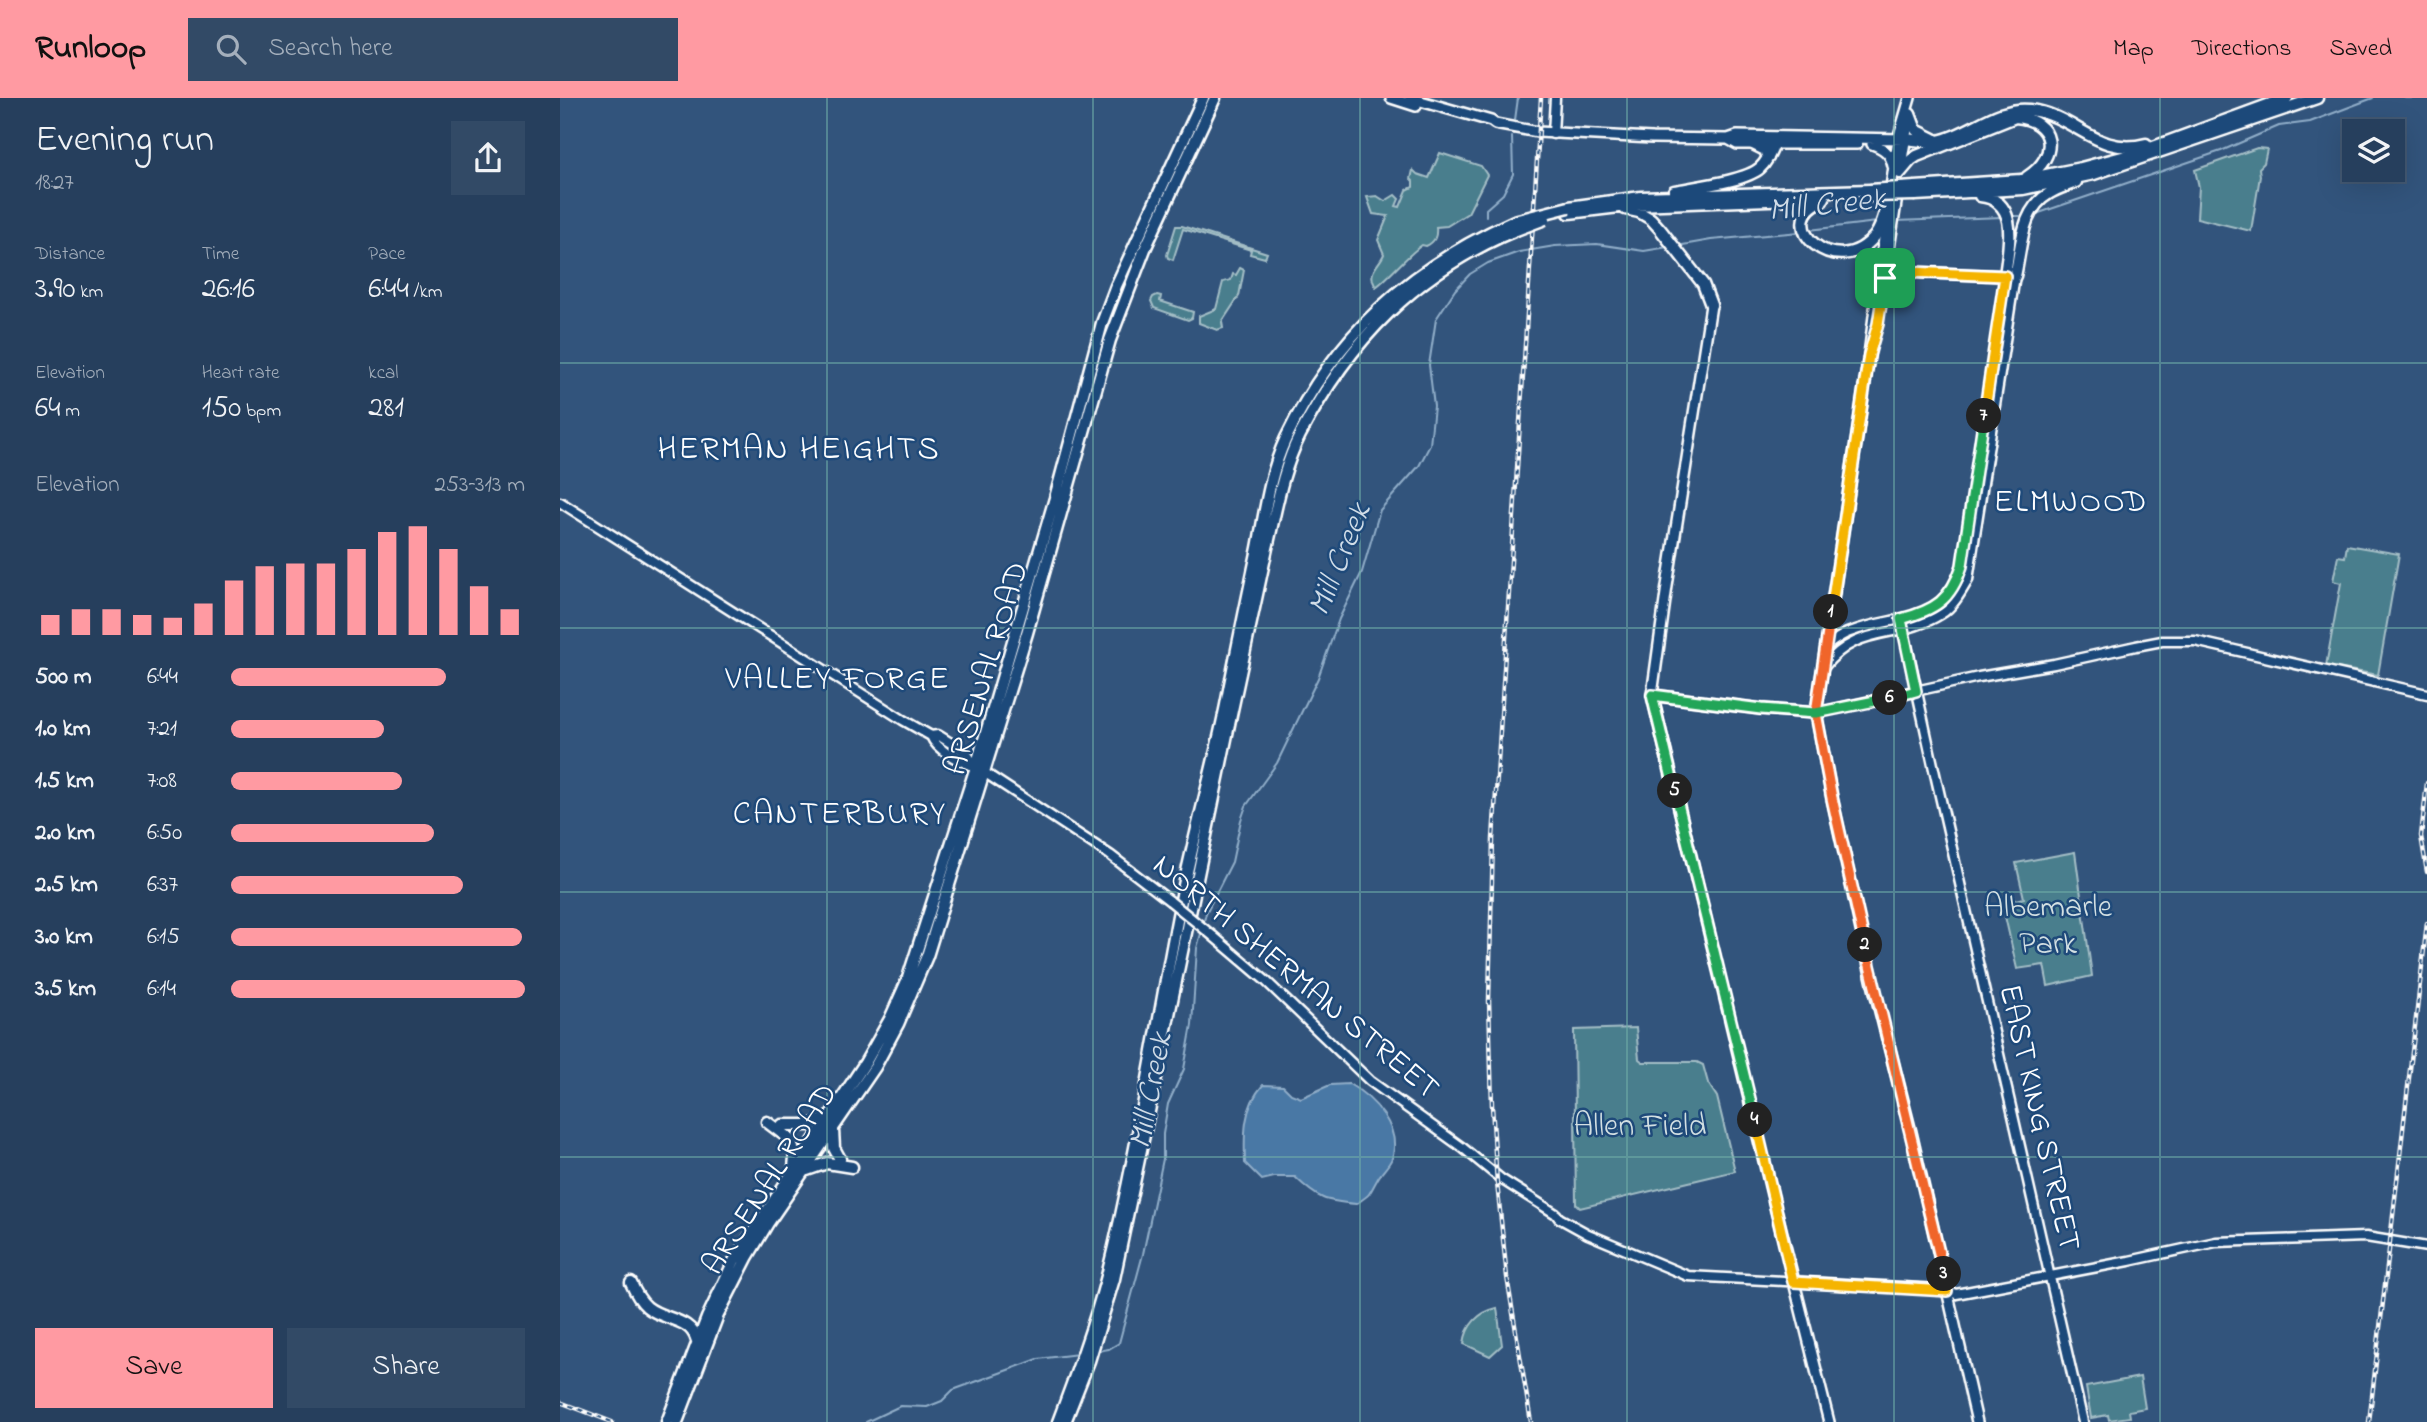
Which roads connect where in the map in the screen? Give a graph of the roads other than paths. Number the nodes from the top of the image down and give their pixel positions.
1 (1203, 98) edge
2 (1215, 98) edge
3 (1391, 98) edge
4 (1410, 98) edge
5 (1555, 98) edge
6 (1911, 98) edge
7 (2287, 98) edge
8 (2317, 98) edge
9 (1910, 114) junction
10 (1495, 124) junction
11 (2190, 132) junction
12 (1553, 134) junction
13 (1728, 139) junction
14 (1938, 141) junction
15 (1901, 142) junction
16 (1753, 144) junction
17 (1774, 144) junction
18 (1872, 144) junction
19 (1768, 158) junction
20 (2106, 170) junction
21 (1897, 173) junction
22 (2023, 180) junction
23 (1915, 191) junction
24 (1870, 193) junction
25 (1952, 194) junction
26 (1641, 197) junction
27 (1833, 198) junction
28 (1611, 208) junction
29 (1890, 208) joint
30 (1569, 210) junction
31 (1886, 226) junction
32 (1882, 271) junction
33 (2010, 276) junction
34 (1710, 305) joint
35 (560, 502) edge
36 (1902, 623) junction
37 (1826, 646) junction
38 (1823, 668) junction
39 (1916, 691) junction
40 (2427, 694) edge
41 (1652, 695) junction
42 (1811, 713) junction
43 (980, 770) junction
44 (829, 1116) junction
45 (767, 1122) dead end
46 (782, 1125) dead end
47 (833, 1130) junction
48 (840, 1159) dead end
49 (852, 1167) dead end
50 (799, 1170) junction
51 (2427, 1247) edge
52 (2050, 1276) junction
53 (1793, 1282) junction
54 (631, 1283) dead end
55 (1947, 1291) junction
56 (697, 1341) junction
57 (1085, 1360) junction
58 (674, 1418) edge
59 (1058, 1422) edge
60 (1065, 1422) edge
61 (1823, 1422) edge
62 (1829, 1422) edge
63 (1977, 1422) edge
64 (2083, 1422) edge

1 - 43 highway, ARSENAL ROAD
2 - 43 highway, ARSENAL ROAD
3 - 10 main road
4 - 10 main road
5 - 12 main road
6 - 9 main road
6 - 15 main road
7 - 11 highway
8 - 20 highway
9 - 14 highway
9 - 15 main road
10 - 12 main road
11 - 14 highway
11 - 22 highway
12 - 13 main road
13 - 15 main road
13 - 16 main road
14 - 15 highway
15 - 18 main road
15 - 21 main road
16 - 17 main road
16 - 19 highway
17 - 18 main road
17 - 19 highway
18 - 21 main road
19 - 26 highway
20 - 25 highway
20 - 33 highway
21 - 22 highway
21 - 29 main road
22 - 23 highway
23 - 24 highway, bridge
23 - 25 highway
24 - 26 highway
24 - 27 highway
25 - 33 highway
26 - 30 highway
27 - 28 highway
27 - 31 highway
28 - 30 highway
28 - 34 highway
29 - 31 highway
30 - 57 highway, bridge
31 - 32 main road
32 - 33 main road
32 - 37 main road
33 - 36 main road
34 - 41 main road
35 - 43 main road, NORTH SHERMAN STREET
36 - 37 main road
36 - 38 main road
36 - 39 main road, EAST KING STREET
37 - 38 main road
38 - 42 main road
39 - 40 main road
39 - 42 main road
39 - 52 main road, EAST KING STREET
41 - 42 main road
41 - 53 main road
42 - 55 main road
43 - 44 highway, ARSENAL ROAD
43 - 47 highway, ARSENAL ROAD
43 - 53 main road, NORTH SHERMAN STREET, bridge
44 - 46 highway
44 - 50 highway, ARSENAL ROAD
45 - 50 highway
47 - 48 highway
47 - 50 highway, ARSENAL ROAD
49 - 50 highway
50 - 56 highway, ARSENAL ROAD
50 - 58 highway, ARSENAL ROAD
51 - 52 main road, NORTH SHERMAN STREET
52 - 55 main road, NORTH SHERMAN STREET
52 - 64 main road, EAST KING STREET
53 - 55 main road, NORTH SHERMAN STREET
53 - 61 main road
53 - 62 main road
54 - 56 highway
55 - 63 main road
56 - 58 highway, ARSENAL ROAD
57 - 59 highway
57 - 60 highway

